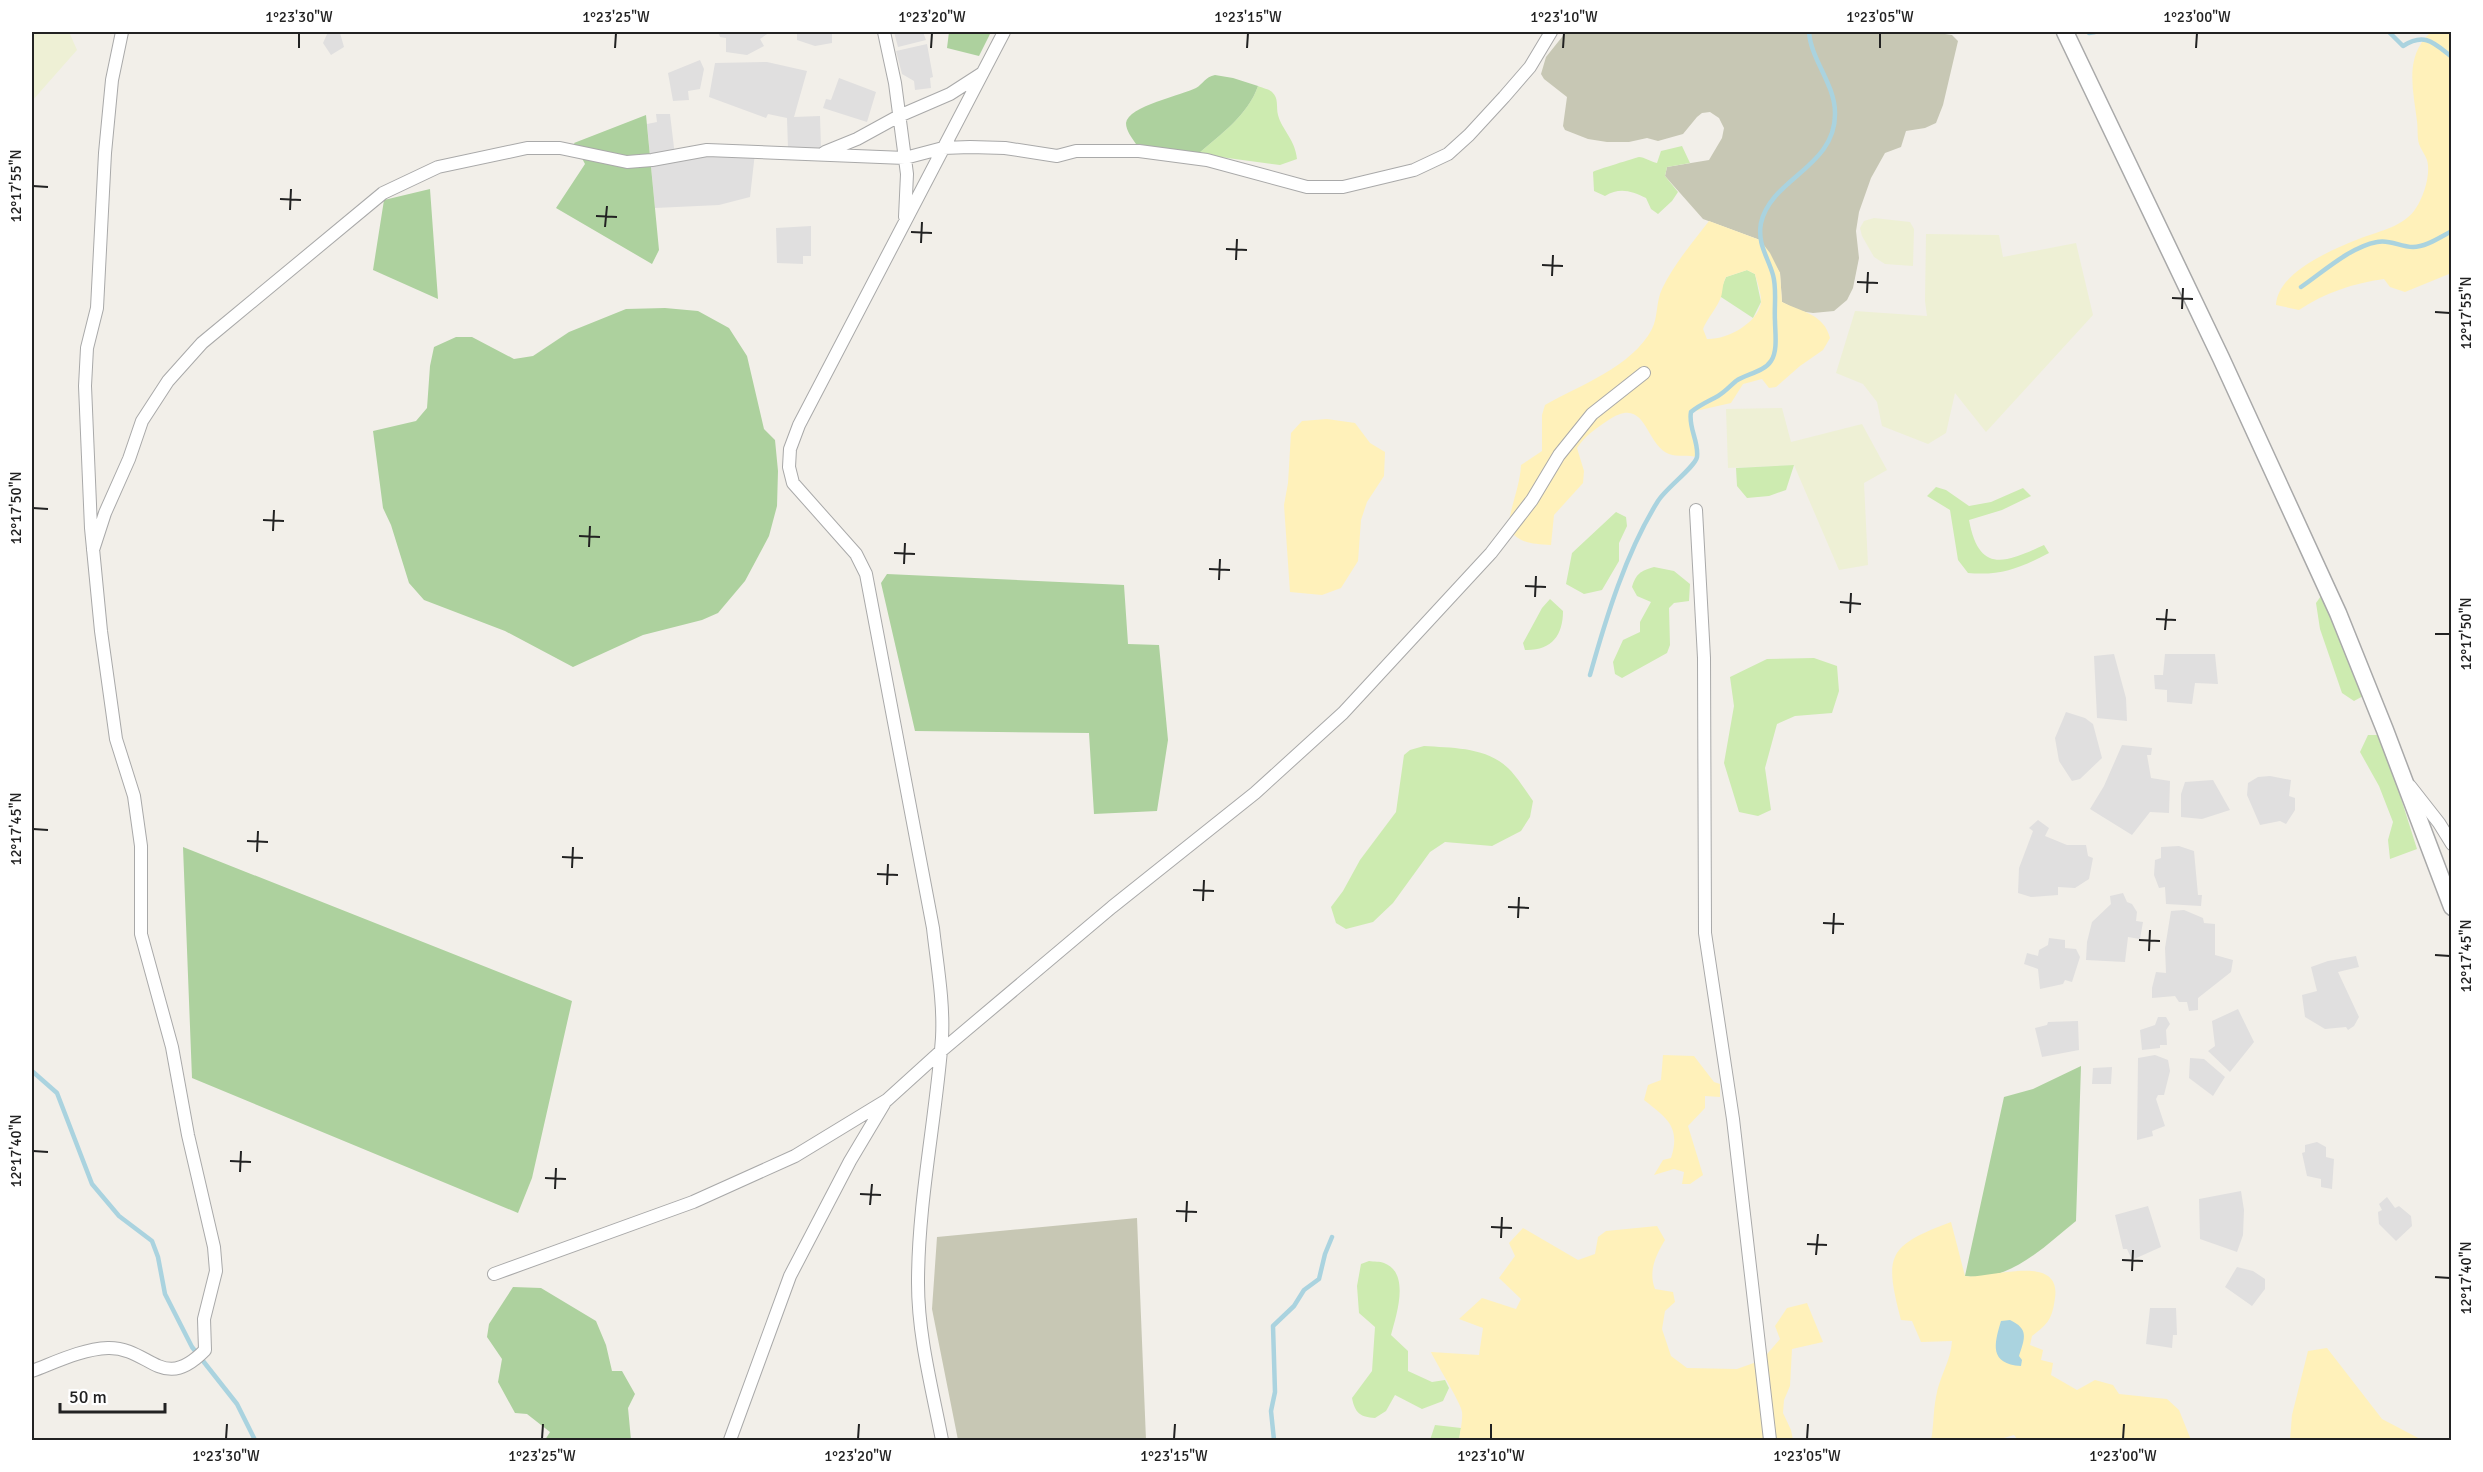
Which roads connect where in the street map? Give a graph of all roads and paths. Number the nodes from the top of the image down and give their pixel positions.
1 (122, 32) edge
2 (884, 32) edge
3 (1004, 32) edge
4 (1551, 32) edge
5 (2065, 32) edge
6 (982, 74) junction
7 (899, 116) junction
8 (943, 148) junction
9 (817, 154) junction
10 (905, 158) junction
11 (905, 221) junction
12 (1644, 373) dead end
13 (1696, 510) dead end
14 (93, 550) junction
15 (2403, 776) junction
16 (2451, 844) edge
17 (2451, 907) edge
18 (940, 1052) junction
19 (887, 1100) junction
20 (494, 1274) dead end
21 (32, 1371) edge
22 (730, 1440) edge
23 (942, 1440) edge
24 (1770, 1440) edge

1 - 14 street
2 - 7 street
3 - 6 street
4 - 8 street
5 - 15 street
6 - 7 street
6 - 8 street
7 - 9 street
7 - 10 street
8 - 10 street
8 - 11 street
9 - 10 street
9 - 14 street
10 - 11 street
11 - 18 street
12 - 18 street
13 - 24 street
14 - 21 street
15 - 16 street
15 - 17 street
18 - 19 street
18 - 23 street
19 - 20 street
19 - 22 street

